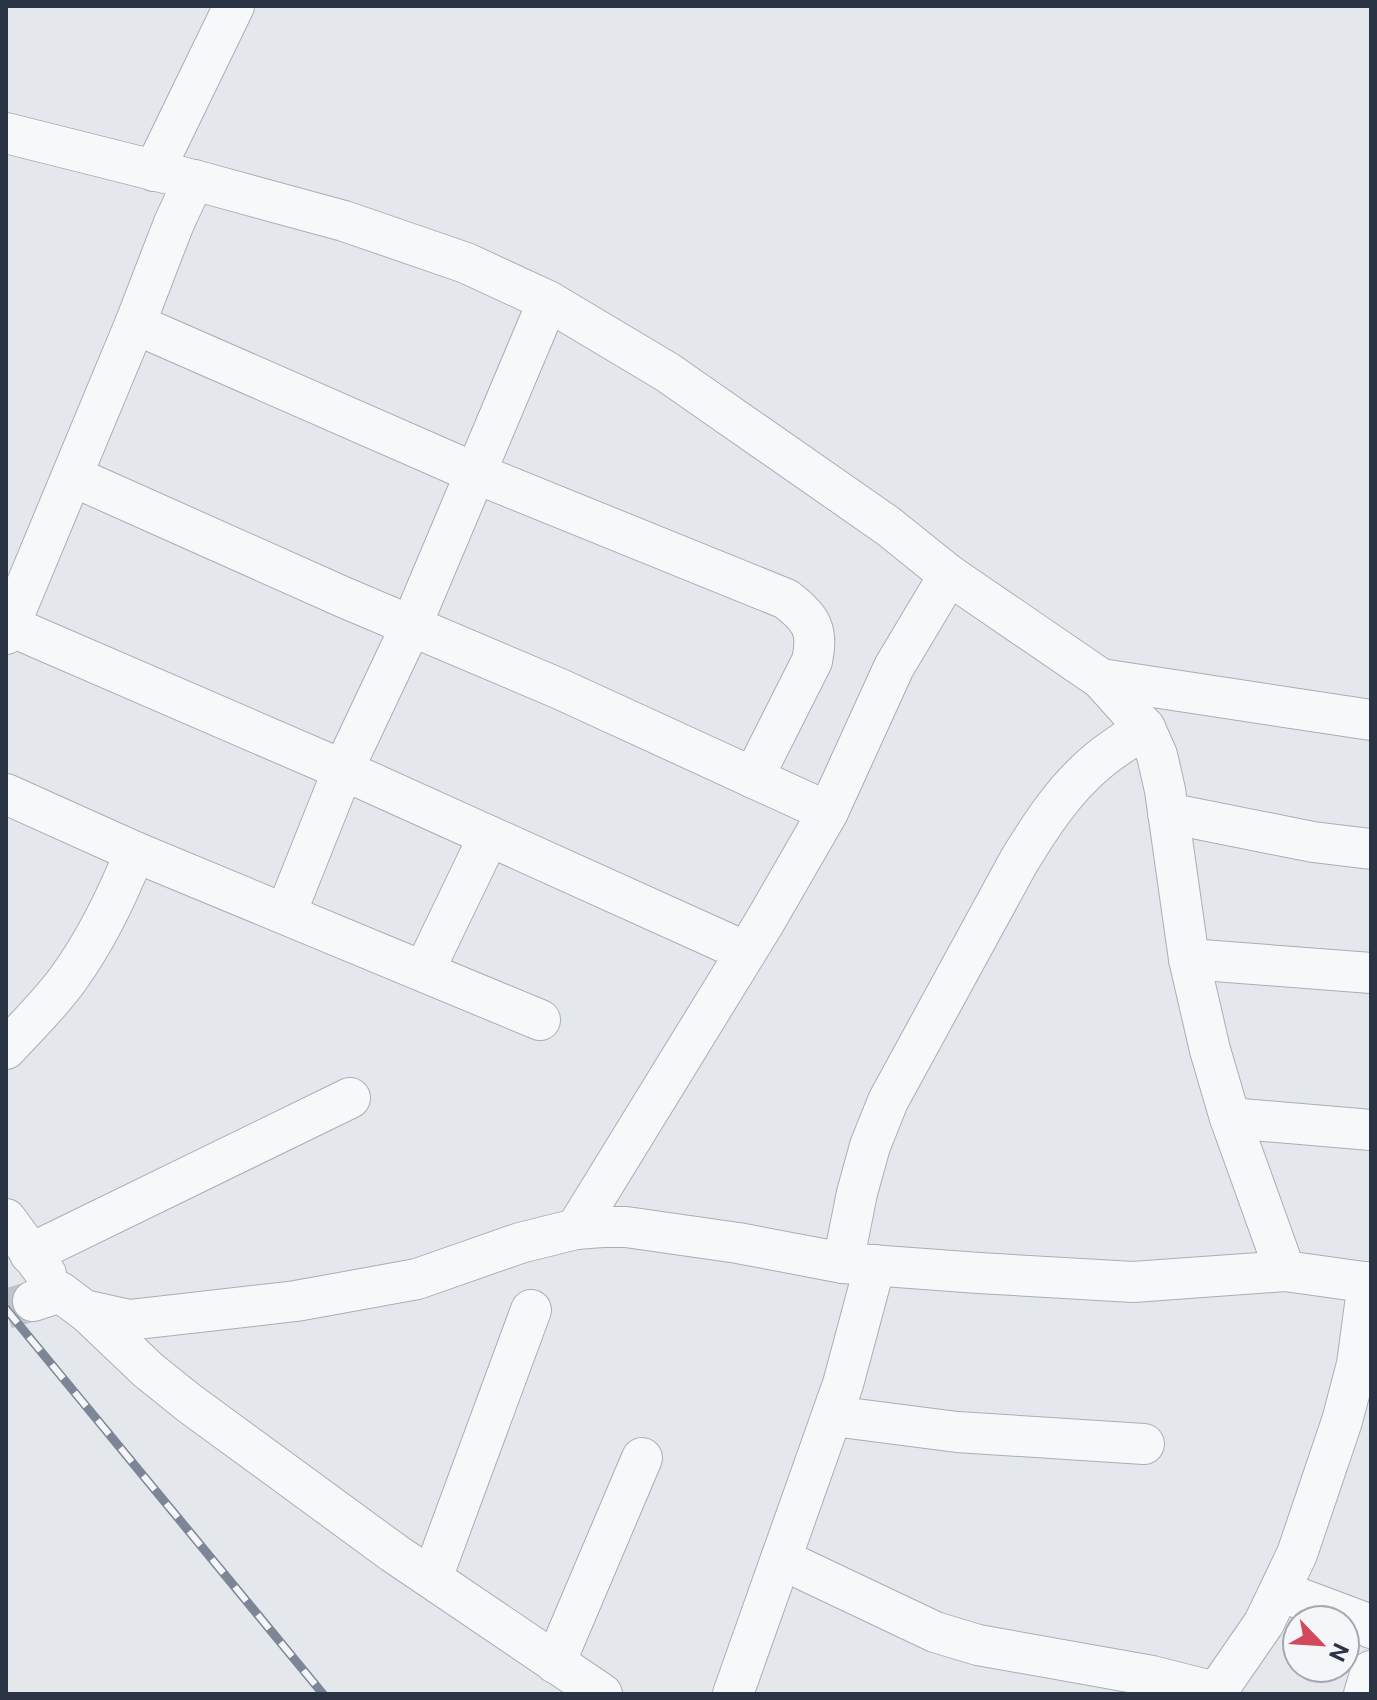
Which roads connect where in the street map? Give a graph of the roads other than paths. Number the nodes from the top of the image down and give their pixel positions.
1 (234, 6) edge
2 (6, 133) edge
3 (154, 171) junction
4 (194, 180) junction
5 (548, 301) junction
6 (135, 324) junction
7 (475, 473) junction
8 (72, 476) junction
9 (949, 575) junction
10 (411, 626) junction
11 (8, 630) edge
12 (1101, 679) junction
13 (1371, 720) edge
14 (1145, 728) junction
15 (343, 770) junction
16 (753, 778) junction
17 (6, 794) edge
18 (828, 812) junction
19 (1168, 813) junction
20 (489, 836) junction
21 (1371, 849) edge
22 (135, 852) junction
23 (286, 913) junction
24 (746, 952) junction
25 (1189, 959) junction
26 (424, 971) junction
27 (1371, 973) edge
28 (540, 1020) dead end
29 (6, 1049) edge
30 (350, 1098) dead end
31 (1230, 1118) junction
32 (1371, 1130) edge
33 (6, 1219) edge
34 (576, 1229) junction
35 (30, 1254) junction
36 (859, 1264) junction
37 (1285, 1271) junction
38 (1369, 1282) edge
39 (59, 1301) junction
40 (531, 1310) dead end
41 (833, 1416) junction
42 (1144, 1444) dead end
43 (642, 1458) dead end
44 (781, 1559) junction
45 (432, 1578) junction
46 (1280, 1591) junction
47 (1371, 1628) edge
48 (555, 1663) junction
49 (1371, 1671) edge
50 (1215, 1693) edge
51 (602, 1694) edge
52 (733, 1694) edge
53 (1364, 1694) edge

1 - 3 street
2 - 3 street
3 - 4 street
4 - 5 street
4 - 6 street
5 - 7 street
5 - 9 street
6 - 7 street
6 - 8 street
7 - 10 street
7 - 16 street
8 - 10 street
8 - 11 street
9 - 12 street
9 - 18 street
10 - 15 street
10 - 16 street
11 - 15 street
12 - 13 street
12 - 14 street
14 - 19 street
14 - 36 street
15 - 20 street
15 - 23 street
16 - 18 street
17 - 22 street
18 - 24 street
19 - 21 street
19 - 25 street
20 - 24 street
20 - 26 street
22 - 23 street
22 - 29 street
23 - 26 street
24 - 34 street
25 - 27 street
25 - 31 street
26 - 28 street
30 - 35 street
31 - 32 street
31 - 37 street
33 - 35 street
34 - 36 street
34 - 39 street
35 - 39 street
36 - 37 street
36 - 41 street
37 - 38 street
38 - 46 street
39 - 45 street
40 - 45 street
41 - 42 street
41 - 44 street
43 - 48 street
44 - 50 street
44 - 52 street
45 - 48 street
46 - 47 street
46 - 50 street
48 - 51 street
49 - 53 street

